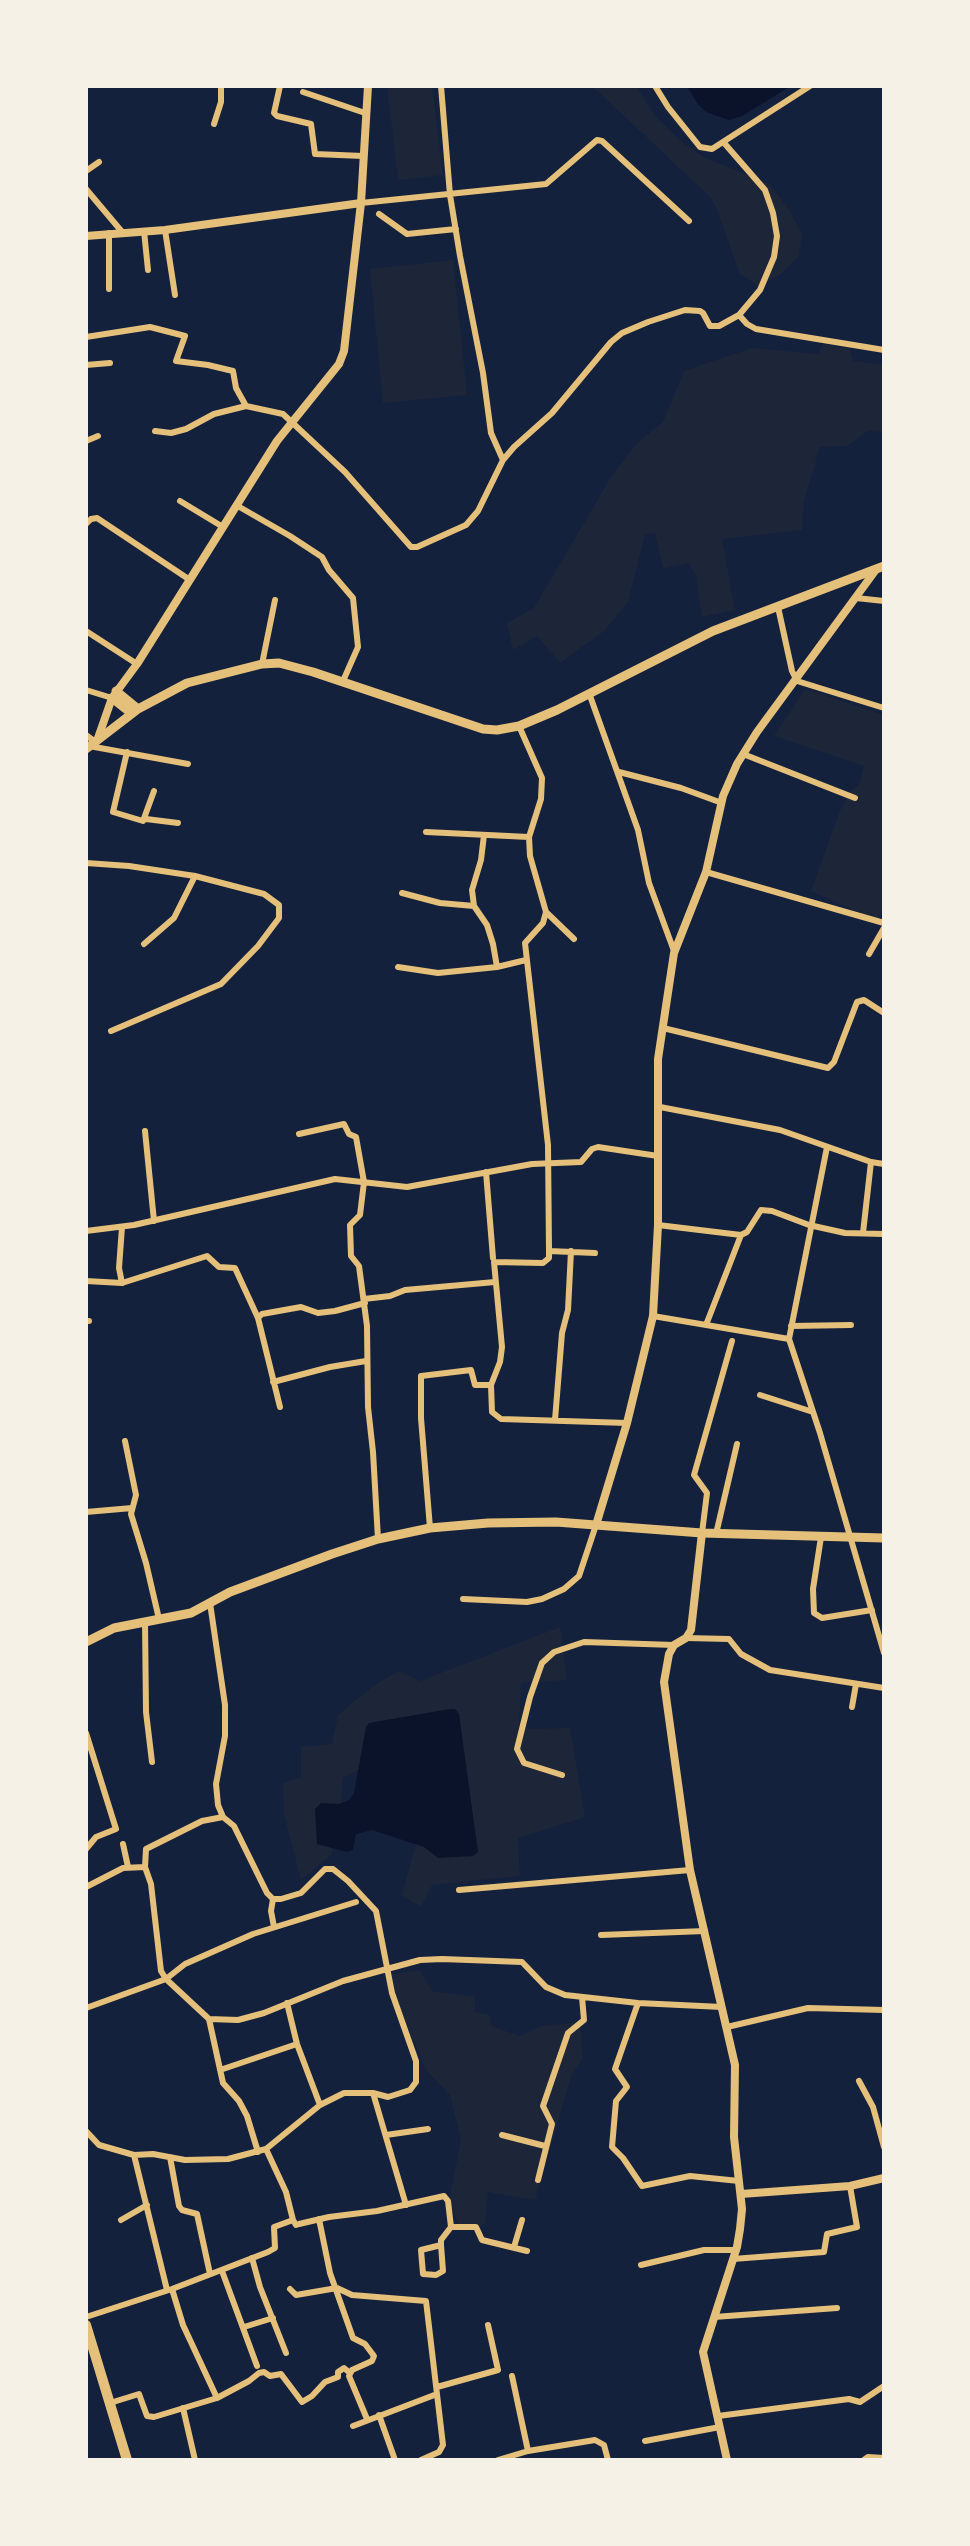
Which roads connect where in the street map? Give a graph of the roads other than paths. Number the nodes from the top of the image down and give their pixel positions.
1 (221, 86) edge
2 (280, 86) edge
3 (368, 86) edge
4 (441, 86) edge
5 (655, 86) edge
6 (810, 86) edge
7 (303, 92) dead end
8 (365, 113) junction
9 (214, 124) dead end
10 (725, 144) junction
11 (363, 156) junction
12 (99, 162) dead end
13 (86, 171) edge
14 (86, 189) edge
15 (450, 195) junction
16 (361, 203) junction
17 (379, 214) dead end
18 (689, 221) dead end
19 (456, 229) junction
20 (165, 230) junction
21 (144, 231) junction
22 (109, 233) junction
23 (123, 233) junction
24 (86, 236) edge
25 (148, 270) dead end
26 (109, 289) dead end
27 (175, 295) dead end
28 (741, 317) junction
29 (86, 337) edge
30 (884, 350) edge
31 (110, 363) dead end
32 (86, 365) edge
33 (246, 406) junction
34 (290, 423) junction
35 (155, 431) dead end
36 (98, 436) dead end
37 (86, 441) edge
38 (503, 460) junction
39 (180, 501) dead end
40 (236, 505) junction
41 (88, 522) edge
42 (223, 527) junction
43 (879, 569) edge
44 (190, 580) junction
45 (856, 598) junction
46 (275, 600) dead end
47 (884, 601) edge
48 (778, 607) junction
49 (86, 631) edge
50 (137, 664) junction
51 (262, 664) junction
52 (343, 681) junction
53 (797, 681) junction
54 (86, 690) edge
55 (589, 693) junction
56 (114, 695) junction
57 (884, 708) edge
58 (134, 711) junction
59 (519, 726) junction
60 (91, 742) edge
61 (127, 752) junction
62 (743, 754) junction
63 (188, 764) dead end
64 (619, 772) junction
65 (154, 791) dead end
66 (855, 798) dead end
67 (722, 803) junction
68 (146, 819) junction
69 (178, 823) dead end
70 (426, 832) dead end
71 (484, 835) junction
72 (529, 837) junction
73 (86, 863) edge
74 (706, 872) junction
75 (195, 876) junction
76 (402, 893) dead end
77 (474, 906) junction
78 (546, 912) junction
79 (884, 926) edge
80 (574, 939) dead end
81 (144, 944) dead end
82 (674, 953) junction
83 (869, 954) dead end
84 (526, 960) junction
85 (398, 967) dead end
86 (497, 967) junction
87 (884, 1013) edge
88 (663, 1028) junction
89 (111, 1031) dead end
90 (660, 1107) junction
91 (145, 1131) dead end
92 (299, 1134) dead end
93 (827, 1147) junction
94 (658, 1156) junction
95 (549, 1162) junction
96 (871, 1162) junction
97 (884, 1164) edge
98 (486, 1172) junction
99 (364, 1182) junction
100 (154, 1221) junction
101 (658, 1225) junction
102 (809, 1225) junction
103 (122, 1227) junction
104 (86, 1231) edge
105 (863, 1233) junction
106 (884, 1234) edge
107 (741, 1235) junction
108 (549, 1251) junction
109 (571, 1251) junction
110 (595, 1253) dead end
111 (493, 1258) dead end
112 (86, 1281) edge
113 (495, 1282) junction
114 (122, 1283) junction
115 (364, 1301) junction
116 (653, 1316) junction
117 (258, 1318) junction
118 (706, 1325) junction
119 (851, 1325) dead end
120 (791, 1326) junction
121 (789, 1339) junction
122 (732, 1341) dead end
123 (366, 1361) junction
124 (273, 1382) junction
125 (491, 1385) junction
126 (760, 1395) dead end
127 (280, 1407) dead end
128 (813, 1412) junction
129 (555, 1420) junction
130 (627, 1423) junction
131 (125, 1441) dead end
132 (737, 1444) dead end
133 (132, 1508) junction
134 (86, 1512) edge
135 (596, 1525) junction
136 (430, 1528) junction
137 (702, 1533) junction
138 (716, 1534) junction
139 (821, 1537) junction
140 (852, 1538) junction
141 (884, 1538) edge
142 (378, 1539) junction
143 (463, 1599) dead end
144 (210, 1603) junction
145 (872, 1610) junction
146 (159, 1619) junction
147 (145, 1622) junction
148 (686, 1638) junction
149 (86, 1642) edge
150 (674, 1645) junction
151 (884, 1653) edge
152 (856, 1684) junction
153 (884, 1688) edge
154 (852, 1707) dead end
155 (86, 1733) edge
156 (152, 1762) dead end
157 (562, 1775) dead end
158 (223, 1817) junction
159 (123, 1844) dead end
160 (86, 1849) edge
161 (128, 1867) junction
162 (145, 1867) junction
163 (690, 1870) junction
164 (86, 1887) edge
165 (459, 1890) dead end
166 (273, 1899) junction
167 (356, 1902) dead end
168 (274, 1927) junction
169 (705, 1931) junction
170 (601, 1935) dead end
171 (386, 1968) junction
172 (166, 1979) junction
173 (582, 1997) junction
174 (287, 2003) junction
175 (638, 2003) junction
176 (722, 2007) junction
177 (86, 2008) edge
178 (884, 2010) edge
179 (209, 2019) junction
180 (727, 2027) junction
181 (297, 2044) junction
182 (220, 2070) junction
183 (859, 2081) dead end
184 (373, 2093) junction
185 (320, 2105) junction
186 (428, 2129) dead end
187 (86, 2131) edge
188 (386, 2135) junction
189 (502, 2135) dead end
190 (94, 2142) junction
191 (86, 2146) edge
192 (545, 2146) junction
193 (884, 2147) edge
194 (266, 2149) junction
195 (258, 2152) junction
196 (134, 2155) junction
197 (170, 2157) junction
198 (884, 2178) edge
199 (538, 2180) dead end
200 (739, 2181) junction
201 (850, 2186) junction
202 (741, 2194) junction
203 (147, 2205) junction
204 (406, 2205) junction
205 (319, 2219) junction
206 (121, 2220) dead end
207 (293, 2220) junction
208 (522, 2220) dead end
209 (451, 2227) junction
210 (441, 2245) junction
211 (514, 2247) junction
212 (527, 2251) dead end
213 (734, 2254) junction
214 (252, 2258) junction
215 (641, 2265) dead end
216 (222, 2271) junction
217 (210, 2274) junction
218 (337, 2288) junction
219 (290, 2289) dead end
220 (170, 2290) junction
221 (837, 2308) dead end
222 (86, 2317) edge
223 (714, 2317) junction
224 (273, 2318) junction
225 (86, 2325) edge
226 (488, 2325) dead end
227 (244, 2327) junction
228 (286, 2353) dead end
229 (257, 2366) dead end
230 (350, 2373) junction
231 (512, 2376) dead end
232 (884, 2386) edge
233 (437, 2390) junction
234 (217, 2398) junction
235 (110, 2403) junction
236 (183, 2408) junction
237 (379, 2415) junction
238 (718, 2416) junction
239 (367, 2419) junction
240 (353, 2426) dead end
241 (720, 2427) junction
242 (645, 2441) dead end
243 (528, 2451) junction
244 (884, 2458) edge
245 (127, 2460) edge
246 (195, 2460) edge
247 (395, 2460) edge
248 (421, 2460) edge
249 (498, 2460) edge
250 (608, 2460) edge
251 (727, 2460) edge
252 (864, 2460) edge

1 - 9 street
2 - 11 street
3 - 8 street
4 - 15 street
5 - 10 street
6 - 10 street
7 - 8 street
8 - 11 street
10 - 28 street
11 - 16 street
12 - 13 street
14 - 23 street
15 - 16 street
15 - 18 street
15 - 19 street
16 - 20 street
16 - 34 street
17 - 19 street
19 - 38 street
20 - 21 street
20 - 27 street
21 - 23 street
21 - 25 street
22 - 23 street
22 - 24 street
22 - 26 street
28 - 30 street
28 - 38 street
29 - 33 street
31 - 32 street
33 - 34 street
33 - 35 street
34 - 38 street
34 - 40 street
36 - 37 street
39 - 42 street
40 - 42 street
40 - 52 street
41 - 44 street
42 - 44 street
43 - 45 street
43 - 48 main road
44 - 50 street
45 - 47 street
45 - 53 street
46 - 51 street
48 - 53 street
48 - 55 main road
49 - 50 street
50 - 56 street
51 - 52 main road
51 - 58 main road
52 - 59 main road
53 - 57 street
53 - 62 street
54 - 56 street
55 - 59 main road
55 - 64 street
56 - 58 main road
56 - 60 street
58 - 60 main road
59 - 72 street
60 - 61 street
61 - 63 street
61 - 68 street
62 - 66 street
62 - 67 street
64 - 67 street
64 - 82 street
65 - 68 street
67 - 74 street
68 - 69 street
70 - 71 street
71 - 72 street
71 - 77 street
72 - 78 street
73 - 75 street
74 - 79 street
74 - 82 street
75 - 81 street
75 - 89 street
76 - 77 street
77 - 86 street
78 - 80 street
78 - 84 street
79 - 83 street
82 - 88 street
84 - 86 street
84 - 95 street
85 - 86 street
87 - 88 street
88 - 90 street
90 - 93 street
90 - 94 street
91 - 100 street
92 - 99 street
93 - 96 street
93 - 102 street
94 - 95 street
94 - 101 street
95 - 98 street
95 - 108 street
96 - 97 street
96 - 105 street
98 - 99 street
98 - 111 street
99 - 100 street
99 - 115 street
100 - 103 street
101 - 107 street
101 - 116 street
102 - 105 street
102 - 107 street
102 - 120 street
103 - 104 street
103 - 114 street
105 - 106 street
107 - 118 street
108 - 109 street
108 - 113 street
109 - 110 street
109 - 129 street
112 - 114 street
113 - 115 street
113 - 125 street
114 - 117 street
115 - 117 street
115 - 123 street
116 - 118 street
116 - 130 street
117 - 124 street
118 - 121 street
119 - 120 street
120 - 121 street
121 - 128 street
122 - 137 street
123 - 124 street
123 - 142 street
124 - 127 street
125 - 129 street
125 - 136 street
126 - 128 street
128 - 140 street
129 - 130 street
130 - 135 street
131 - 133 street
132 - 138 street
133 - 134 street
133 - 146 street
135 - 136 main road
135 - 137 main road
135 - 143 street
136 - 142 main road
137 - 138 main road
137 - 148 street
138 - 139 main road
139 - 140 main road
139 - 145 street
140 - 141 main road
140 - 145 street
142 - 144 main road
144 - 146 main road
144 - 158 street
145 - 151 street
146 - 147 main road
147 - 149 main road
147 - 156 street
148 - 150 street
148 - 152 street
150 - 157 street
150 - 163 street
152 - 153 street
152 - 154 street
155 - 160 street
158 - 162 street
158 - 166 street
159 - 161 street
161 - 162 street
161 - 164 street
162 - 172 street
163 - 165 street
163 - 169 street
166 - 168 street
166 - 171 street
167 - 168 street
168 - 172 street
169 - 170 street
169 - 176 street
171 - 173 street
171 - 174 street
171 - 184 street
172 - 177 street
172 - 179 street
173 - 175 street
173 - 192 street
174 - 179 street
174 - 181 street
175 - 176 street
175 - 200 street
176 - 180 street
178 - 180 street
179 - 182 street
180 - 200 street
181 - 182 street
181 - 185 street
182 - 195 street
183 - 193 street
184 - 185 street
184 - 188 street
185 - 194 street
186 - 188 street
187 - 190 street
188 - 204 street
189 - 192 street
190 - 191 street
190 - 196 street
192 - 199 street
194 - 195 street
194 - 207 street
195 - 197 street
196 - 197 street
196 - 203 street
197 - 217 street
198 - 201 street
200 - 202 street
201 - 202 street
201 - 213 street
202 - 213 street
203 - 206 street
203 - 220 street
204 - 205 street
204 - 209 street
205 - 207 street
205 - 218 street
207 - 214 street
208 - 211 street
209 - 210 street
209 - 211 street
210 - 210 street
211 - 212 street
213 - 215 street
213 - 223 street
214 - 216 street
214 - 224 street
216 - 217 street
216 - 227 street
217 - 220 street
218 - 219 street
218 - 230 street
218 - 233 street
220 - 222 street
220 - 234 street
221 - 223 street
223 - 238 street
224 - 227 street
224 - 228 street
225 - 235 main road
226 - 233 street
227 - 229 street
230 - 234 street
230 - 239 street
231 - 243 street
232 - 238 street
233 - 237 street
233 - 248 street
234 - 236 street
235 - 236 street
235 - 245 main road
236 - 246 street
237 - 239 street
237 - 247 street
238 - 241 street
239 - 240 street
241 - 242 street
241 - 251 street
243 - 249 street
243 - 250 street
244 - 252 street

